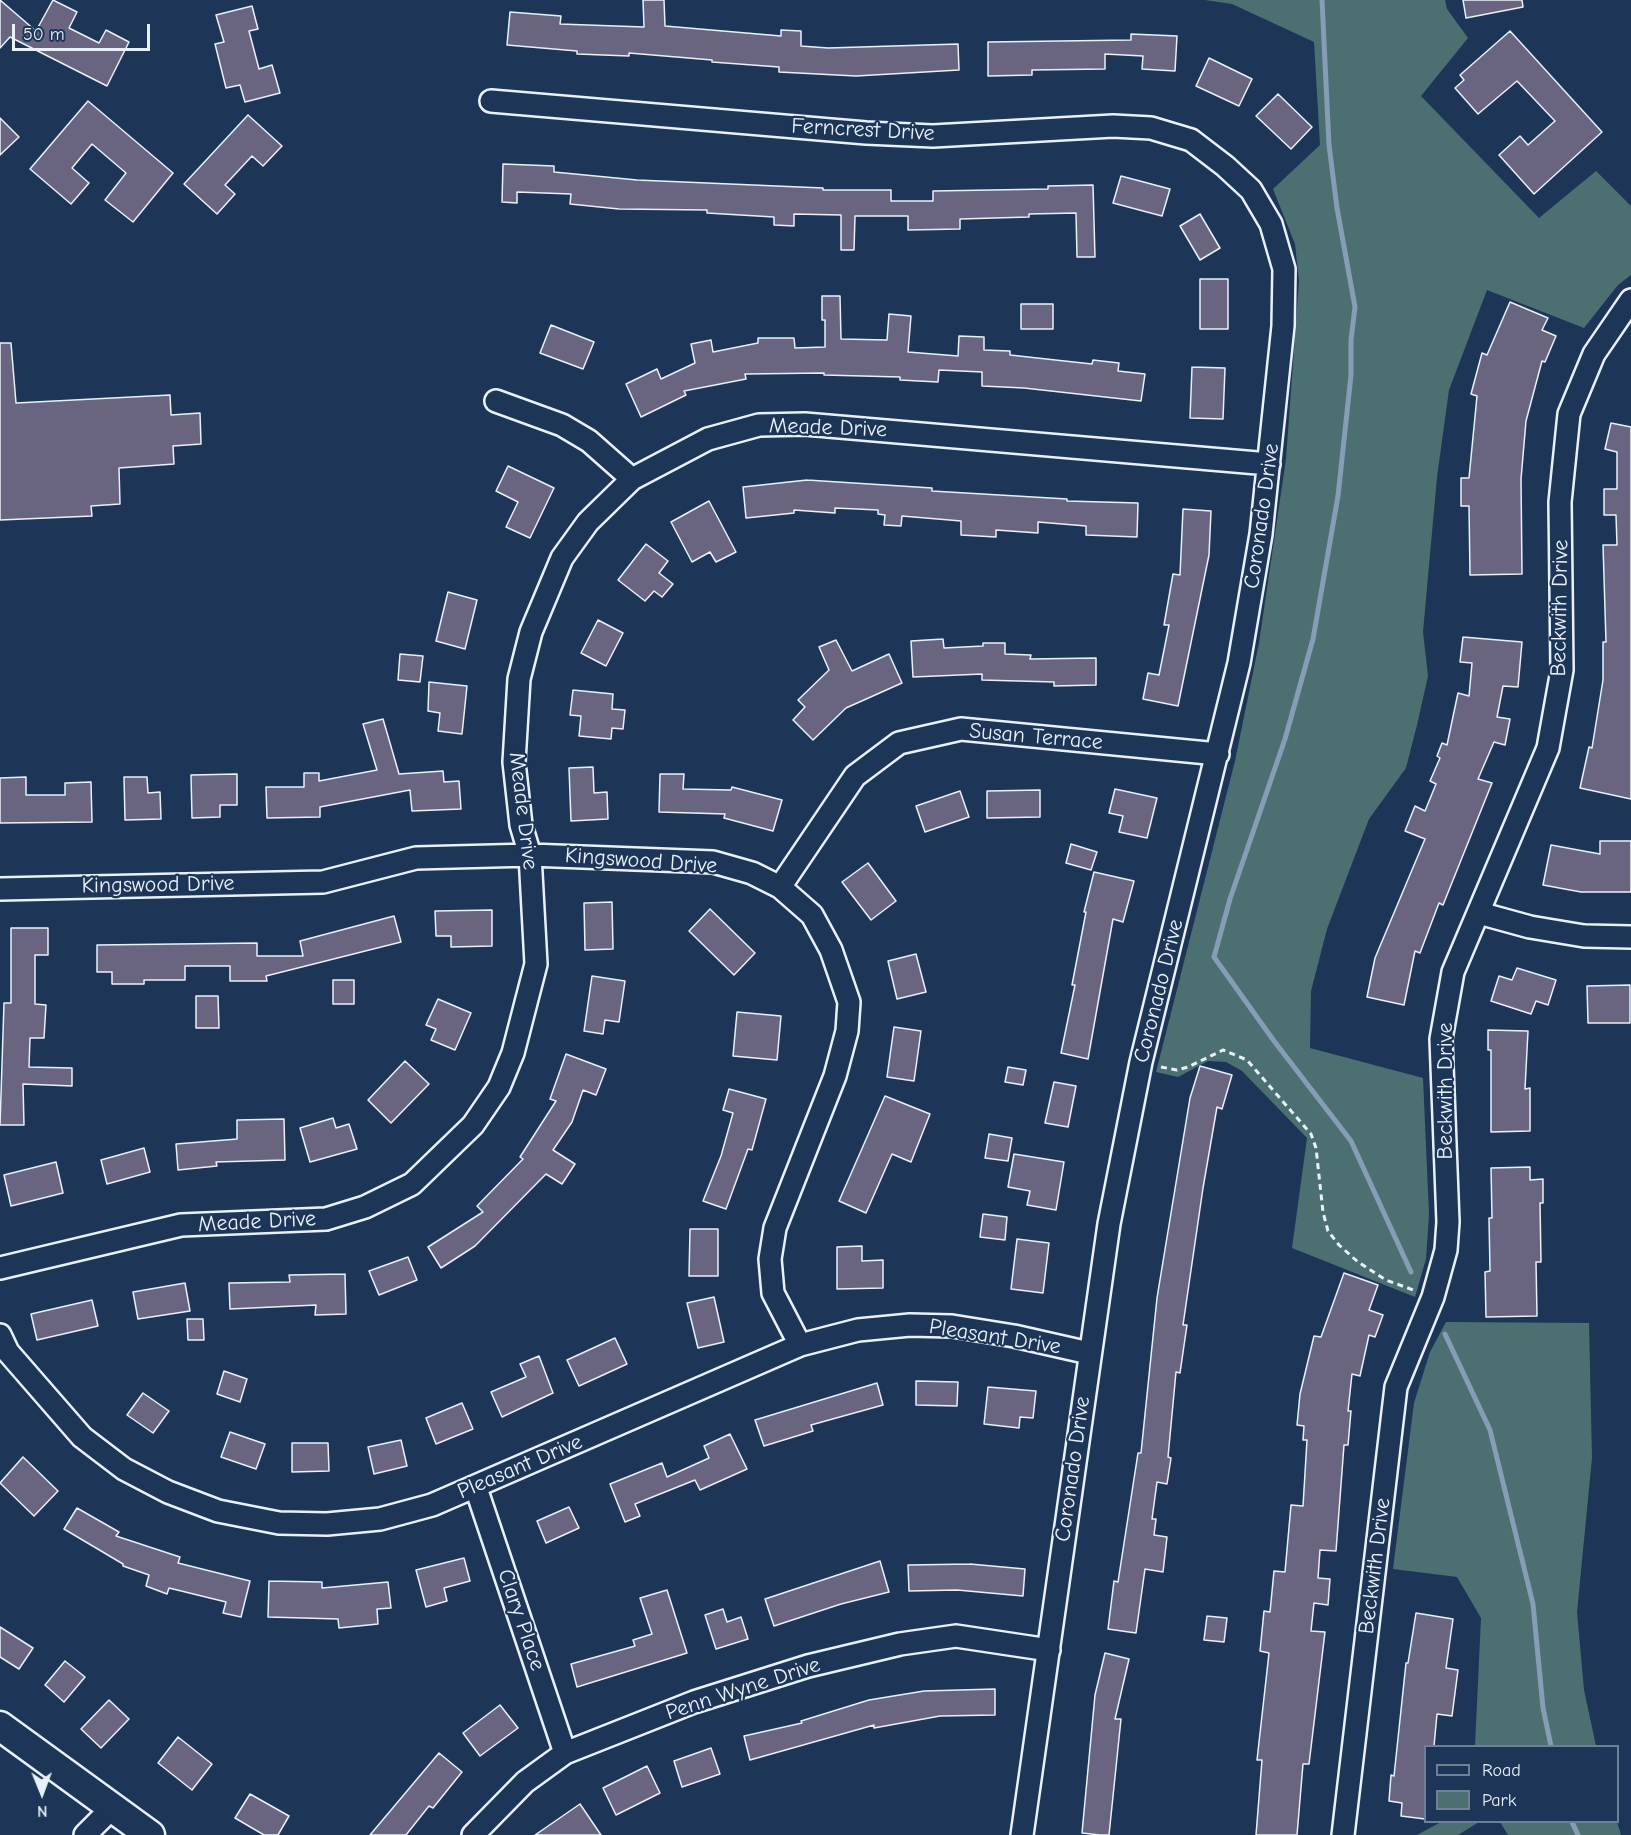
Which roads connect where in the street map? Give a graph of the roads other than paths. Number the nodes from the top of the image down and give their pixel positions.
1 (491, 101) dead end
2 (1226, 166) joint
3 (1631, 300) edge
4 (496, 401) dead end
5 (1269, 464) junction
6 (632, 479) junction
7 (1218, 754) junction
8 (530, 855) junction
9 (780, 886) junction
10 (0, 889) edge
11 (1479, 913) junction
12 (1631, 937) edge
13 (0, 1268) edge
14 (0, 1335) edge
15 (800, 1345) junction
16 (1089, 1353) junction
17 (476, 1488) junction
18 (1049, 1650) junction
19 (0, 1726) edge
20 (565, 1753) junction
21 (113, 1807) junction
22 (85, 1835) edge
23 (150, 1835) edge
24 (472, 1835) edge
25 (1022, 1835) edge
26 (1342, 1835) edge

1 - 2 street, Ferncrest Drive
2 - 5 street, Coronado Drive
3 - 11 street, Beckwith Drive
4 - 6 street
5 - 6 street, Meade Drive
5 - 7 street, Coronado Drive
6 - 8 street, Meade Drive
7 - 9 street, Susan Terrace
7 - 16 street, Coronado Drive
8 - 9 street, Kingswood Drive
8 - 10 street, Kingswood Drive
8 - 13 street, Meade Drive
9 - 15 street, Kingswood Drive
11 - 12 street
11 - 26 street, Beckwith Drive
14 - 17 street, Pleasant Drive
15 - 16 street, Pleasant Drive
15 - 17 street, Pleasant Drive
16 - 18 street, Coronado Drive
17 - 20 street, Clary Place
18 - 20 street, Penn Wyne Drive
18 - 25 street, Coronado Drive
19 - 21 main road
20 - 24 street, Penn Wyne Drive
21 - 22 street
21 - 23 main road

